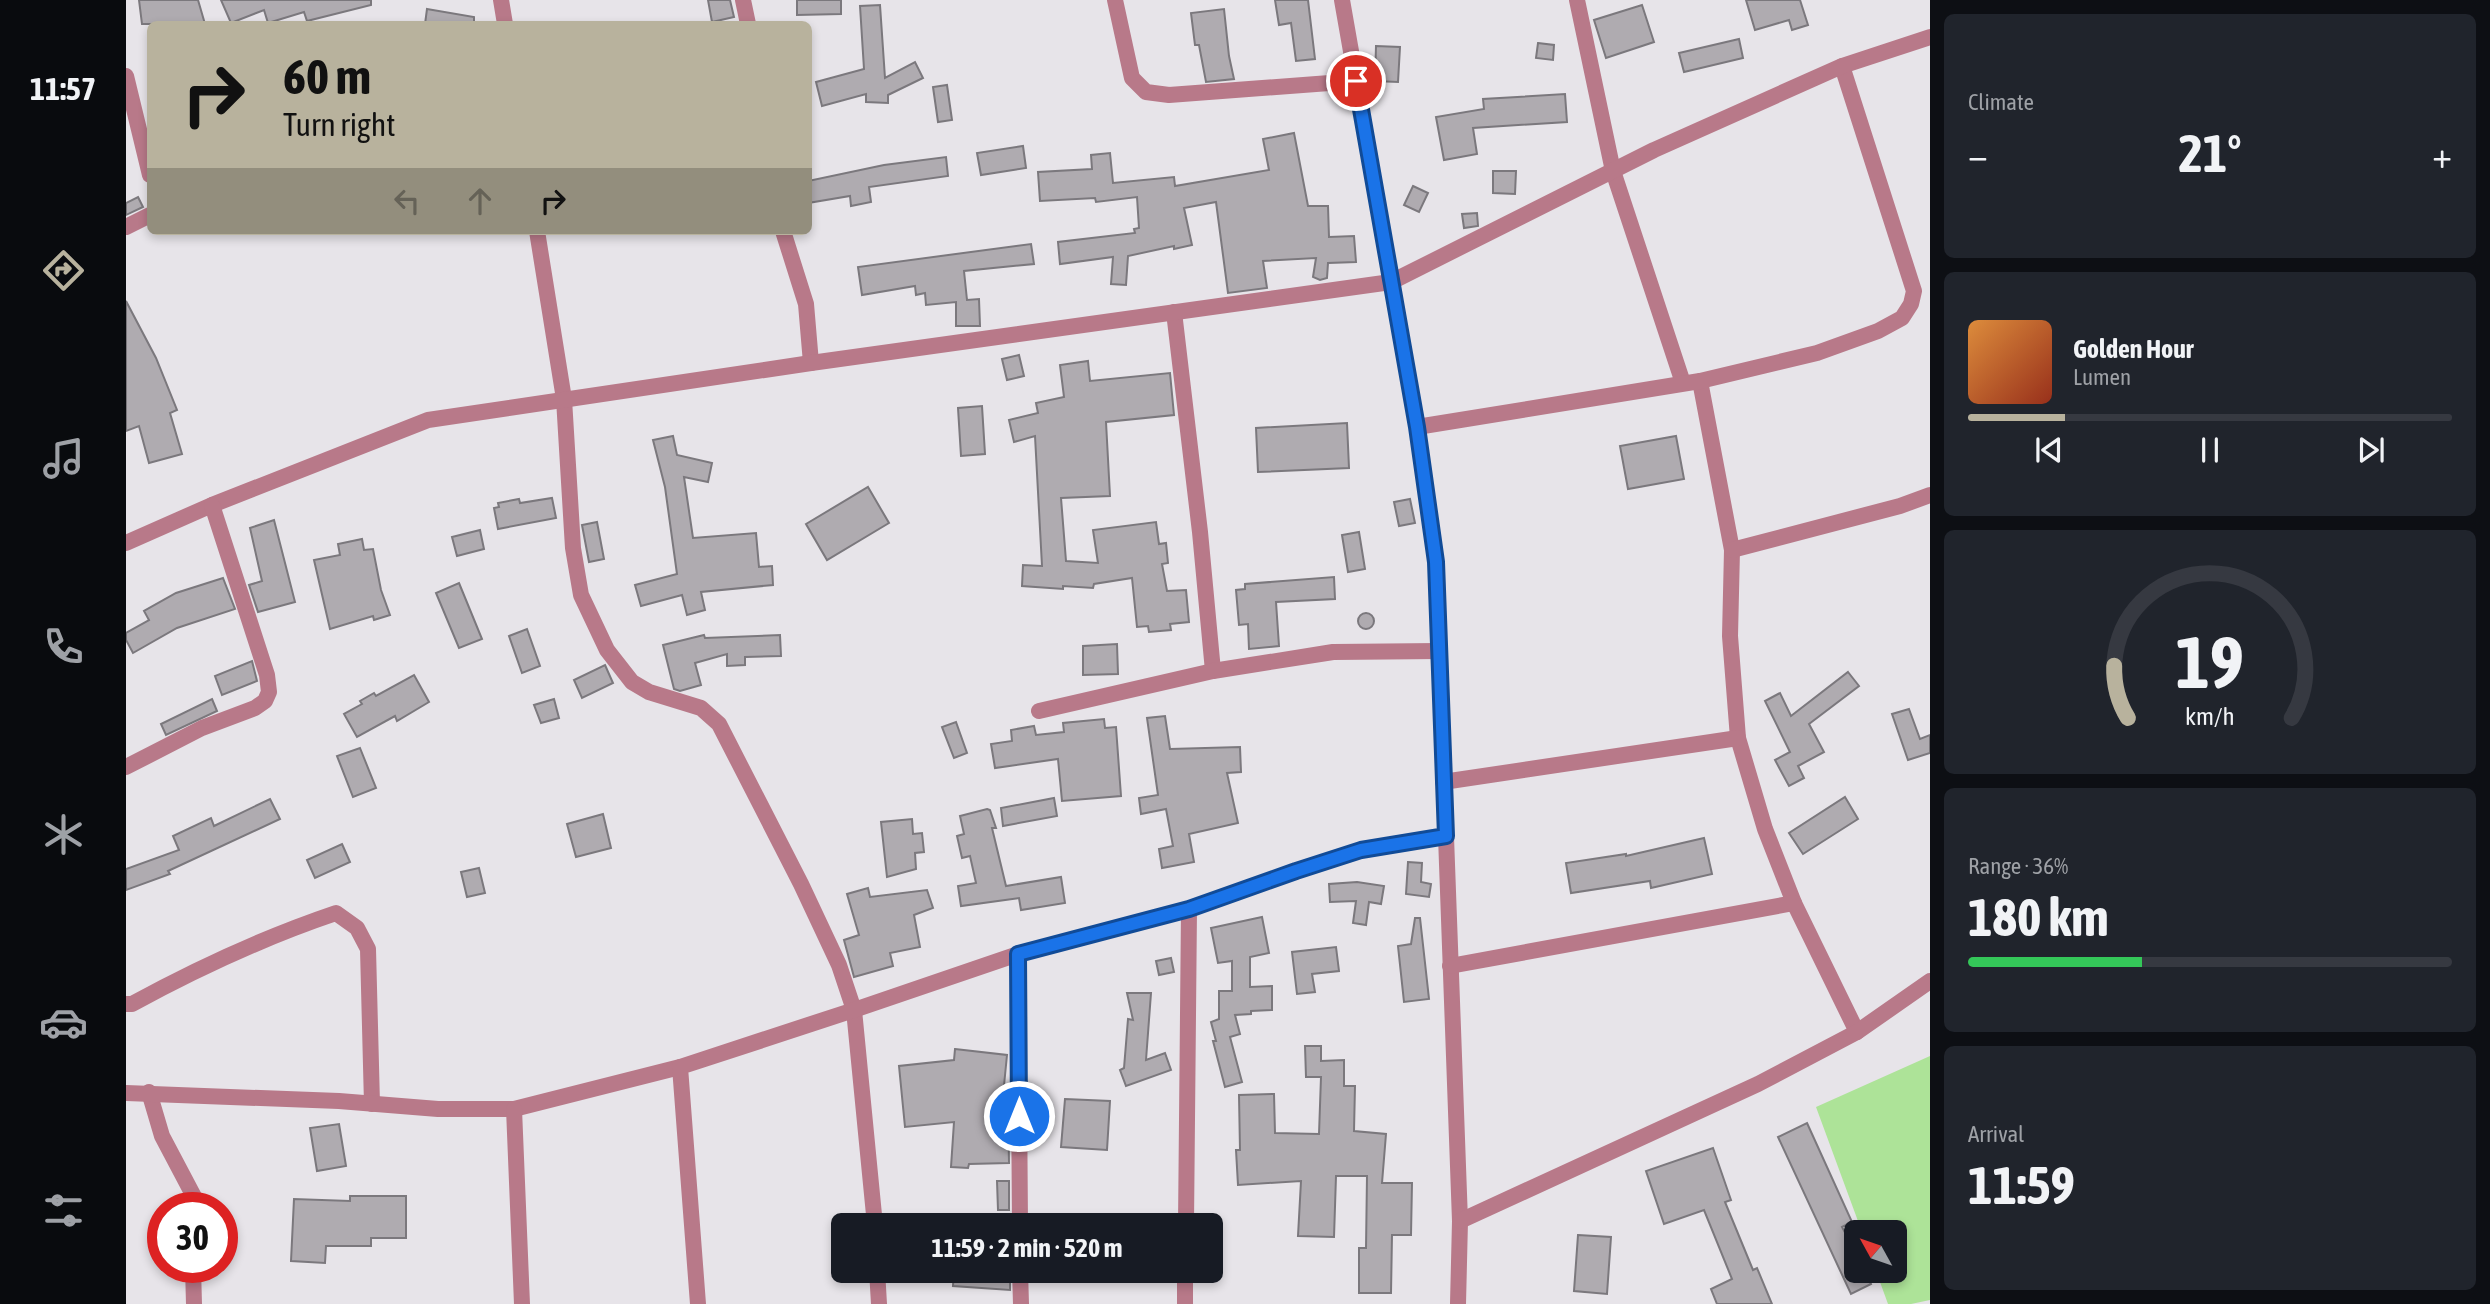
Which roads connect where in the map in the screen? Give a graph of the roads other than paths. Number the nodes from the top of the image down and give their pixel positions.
1 (501, 0) edge
2 (743, 0) edge
3 (1115, 0) edge
4 (1342, 0) edge
5 (1577, 0) edge
6 (504, 21) edge
7 (747, 21) edge
8 (1930, 37) edge
9 (1842, 65) junction
10 (126, 76) edge
11 (1356, 81) junction
12 (147, 163) edge
13 (1613, 171) junction
14 (147, 217) edge
15 (126, 228) edge
16 (538, 235) edge
17 (784, 235) edge
18 (1391, 282) junction
19 (1922, 288) edge
20 (1174, 312) junction
21 (811, 363) junction
22 (1691, 382) junction
23 (564, 399) junction
24 (1417, 427) junction
25 (1930, 495) edge
26 (212, 505) junction
27 (126, 543) edge
28 (1732, 550) junction
29 (1439, 651) junction
30 (1213, 671) junction
31 (1039, 711) dead end
32 (1738, 738) junction
33 (126, 767) edge
34 (1443, 782) junction
35 (1446, 836) junction
36 (1794, 903) junction
37 (1189, 909) junction
38 (1018, 954) junction
39 (1450, 966) junction
40 (1930, 981) edge
41 (126, 1004) edge
42 (854, 1010) junction
43 (1857, 1032) junction
44 (680, 1067) junction
45 (149, 1092) junction
46 (126, 1093) edge
47 (372, 1104) junction
48 (514, 1109) junction
49 (192, 1192) edge
50 (874, 1213) edge
51 (1020, 1213) edge
52 (1186, 1213) edge
53 (1460, 1221) junction
54 (194, 1283) edge
55 (878, 1283) edge
56 (1020, 1283) edge
57 (1185, 1283) edge
58 (194, 1304) edge
59 (522, 1304) edge
60 (698, 1304) edge
61 (879, 1304) edge
62 (1021, 1304) edge
63 (1185, 1304) edge
64 (1458, 1304) edge

1 - 6 street
2 - 7 street
3 - 11 street
4 - 11 street
5 - 13 street
8 - 9 street
9 - 13 street
9 - 19 street
10 - 12 street
11 - 18 street
13 - 18 street
13 - 22 street
14 - 15 street
16 - 23 street
17 - 21 street
18 - 20 street
18 - 24 street
19 - 22 street
20 - 21 street
20 - 30 street
21 - 23 street
22 - 24 street
22 - 28 street
23 - 26 street
23 - 42 street
24 - 29 street
25 - 28 street
26 - 27 street
26 - 33 street
28 - 32 street
29 - 30 street
29 - 34 street
30 - 31 street
32 - 34 street
32 - 36 street
34 - 35 street
35 - 37 street
35 - 39 street
36 - 39 street
36 - 43 street
37 - 38 street
37 - 52 street
38 - 42 street
38 - 51 street
39 - 53 street
40 - 43 street
41 - 47 street
42 - 44 street
42 - 50 street
43 - 53 street
44 - 48 street
44 - 60 street
45 - 46 street
45 - 47 street
45 - 49 street
47 - 48 street
48 - 59 street
53 - 64 street
54 - 58 street
55 - 61 street
56 - 62 street
57 - 63 street

